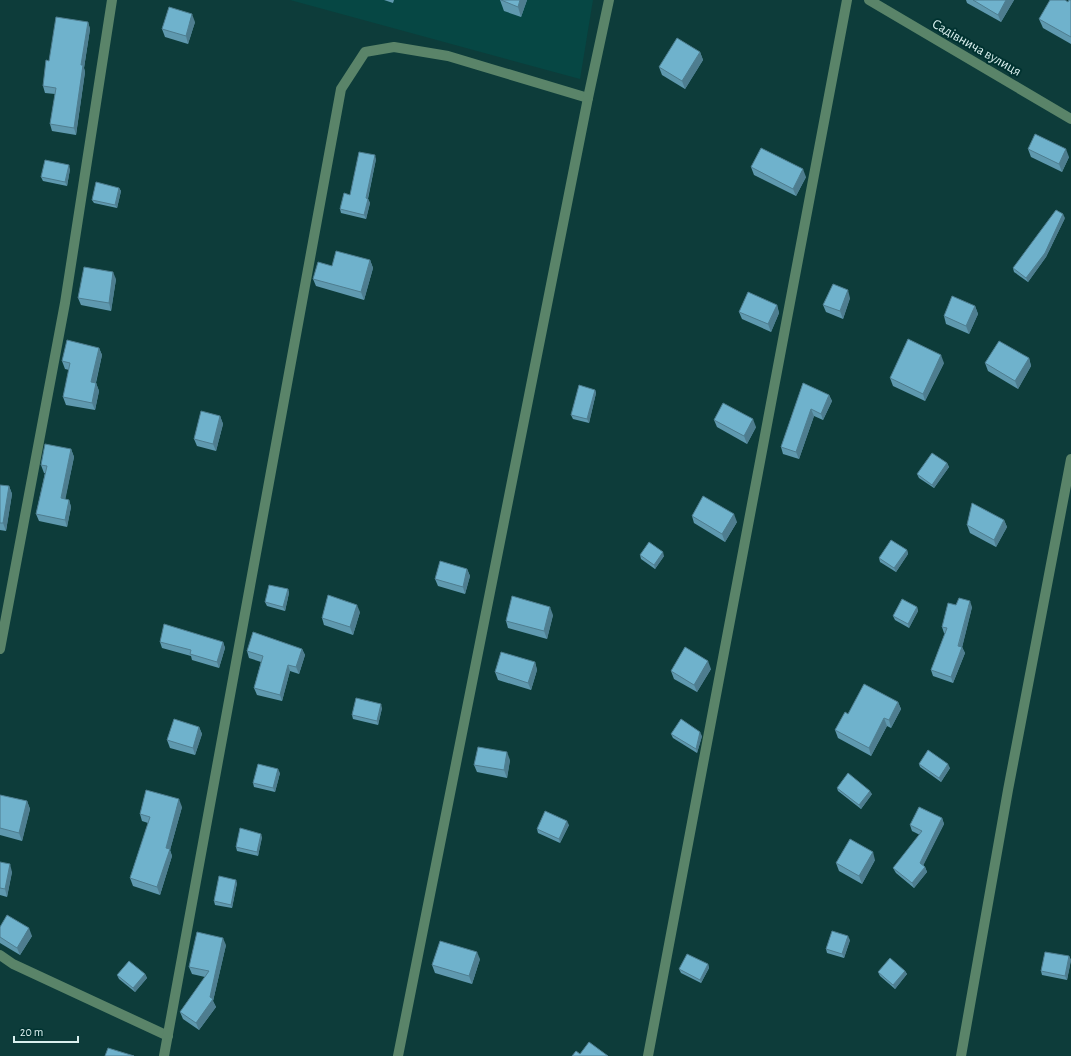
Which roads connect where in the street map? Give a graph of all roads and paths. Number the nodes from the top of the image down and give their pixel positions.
1 (112, 0) edge
2 (609, 0) edge
3 (847, 0) edge
4 (869, 0) edge
5 (588, 98) junction
6 (1071, 119) edge
7 (1071, 459) edge
8 (0, 649) edge
9 (0, 955) edge
10 (0, 963) edge
11 (13, 964) junction
12 (168, 1036) junction
13 (164, 1056) edge
14 (398, 1056) edge
15 (648, 1056) edge
16 (961, 1056) edge

1 - 8 street
2 - 5 street
3 - 15 street
4 - 6 street, Садівнича вулиця
5 - 12 street
5 - 14 street
7 - 16 street
9 - 11 street
10 - 11 street
11 - 12 street
12 - 13 street

